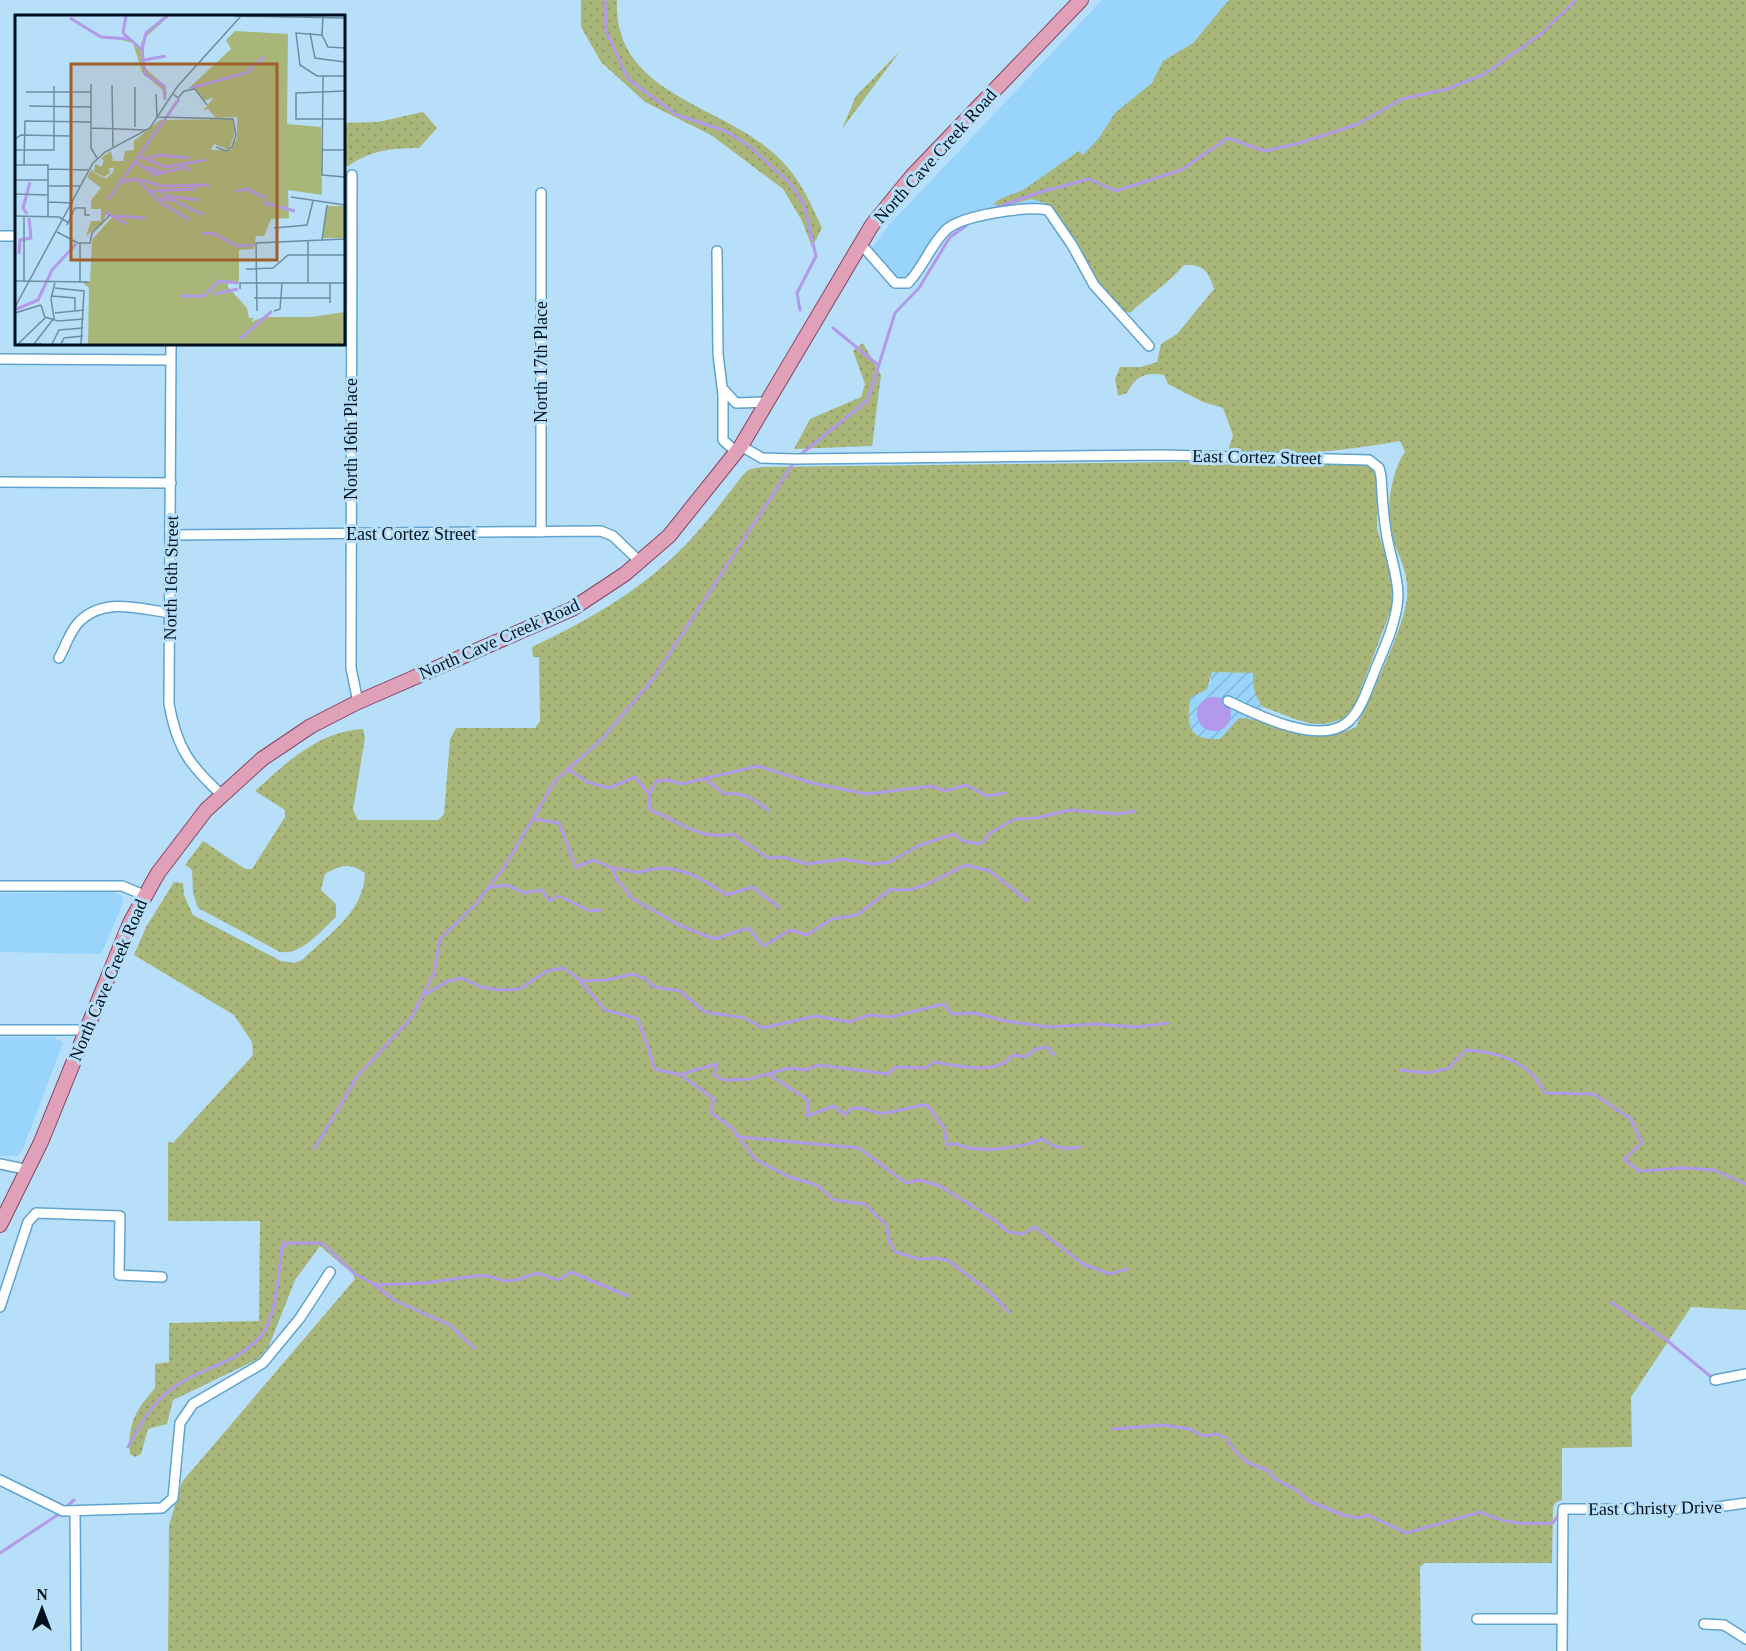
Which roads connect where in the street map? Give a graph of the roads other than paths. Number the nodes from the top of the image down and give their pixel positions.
1 (1081, 0) edge
2 (352, 175) dead end
3 (541, 193) dead end
4 (860, 243) junction
5 (717, 251) dead end
6 (171, 345) edge
7 (1149, 346) dead end
8 (0, 359) edge
9 (171, 360) junction
10 (722, 387) junction
11 (768, 402) junction
12 (739, 449) junction
13 (0, 482) edge
14 (171, 483) junction
15 (541, 532) junction
16 (351, 534) junction
17 (171, 535) junction
18 (640, 562) junction
19 (170, 613) junction
20 (59, 658) dead end
21 (358, 702) junction
22 (1228, 702) dead end
23 (222, 795) junction
24 (0, 886) edge
25 (144, 895) junction
26 (0, 1030) edge
27 (86, 1030) junction
28 (0, 1164) edge
29 (29, 1170) junction
30 (0, 1225) edge
31 (330, 1272) dead end
32 (162, 1277) dead end
33 (0, 1307) edge
34 (1746, 1374) edge
35 (1715, 1380) dead end
36 (0, 1480) edge
37 (1746, 1503) edge
38 (75, 1513) junction
39 (1477, 1619) dead end
40 (1562, 1619) junction
41 (1704, 1624) dead end
42 (1746, 1639) edge
43 (76, 1651) edge
44 (1562, 1651) edge

1 - 4 main road, North Cave Creek Road
2 - 16 street, North 16th Place
3 - 15 street, North 17th Place
4 - 7 street
4 - 11 main road, North Cave Creek Road
5 - 10 street
6 - 9 street, North 16th Street
8 - 9 street
9 - 14 street, North 16th Street
10 - 11 street
10 - 12 street
11 - 12 main road, North Cave Creek Road
12 - 18 main road, North Cave Creek Road
12 - 22 street, East Cortez Street
13 - 14 street
14 - 17 street, North 16th Street
15 - 16 street, East Cortez Street
15 - 18 street, East Cortez Street
16 - 17 street, East Cortez Street
16 - 21 street, North 16th Place
17 - 19 street, North 16th Street
18 - 21 main road, North Cave Creek Road
19 - 20 street
19 - 23 street, North 16th Street
21 - 23 main road, North Cave Creek Road
23 - 25 main road, North Cave Creek Road
24 - 25 street
25 - 27 main road, North Cave Creek Road
26 - 27 street
27 - 29 main road, North Cave Creek Road
28 - 29 street
29 - 30 main road, North Cave Creek Road
31 - 38 street
32 - 33 street
34 - 35 street
36 - 38 street
37 - 40 street, East Christy Drive
38 - 43 street
39 - 40 street
40 - 44 street
41 - 42 street

